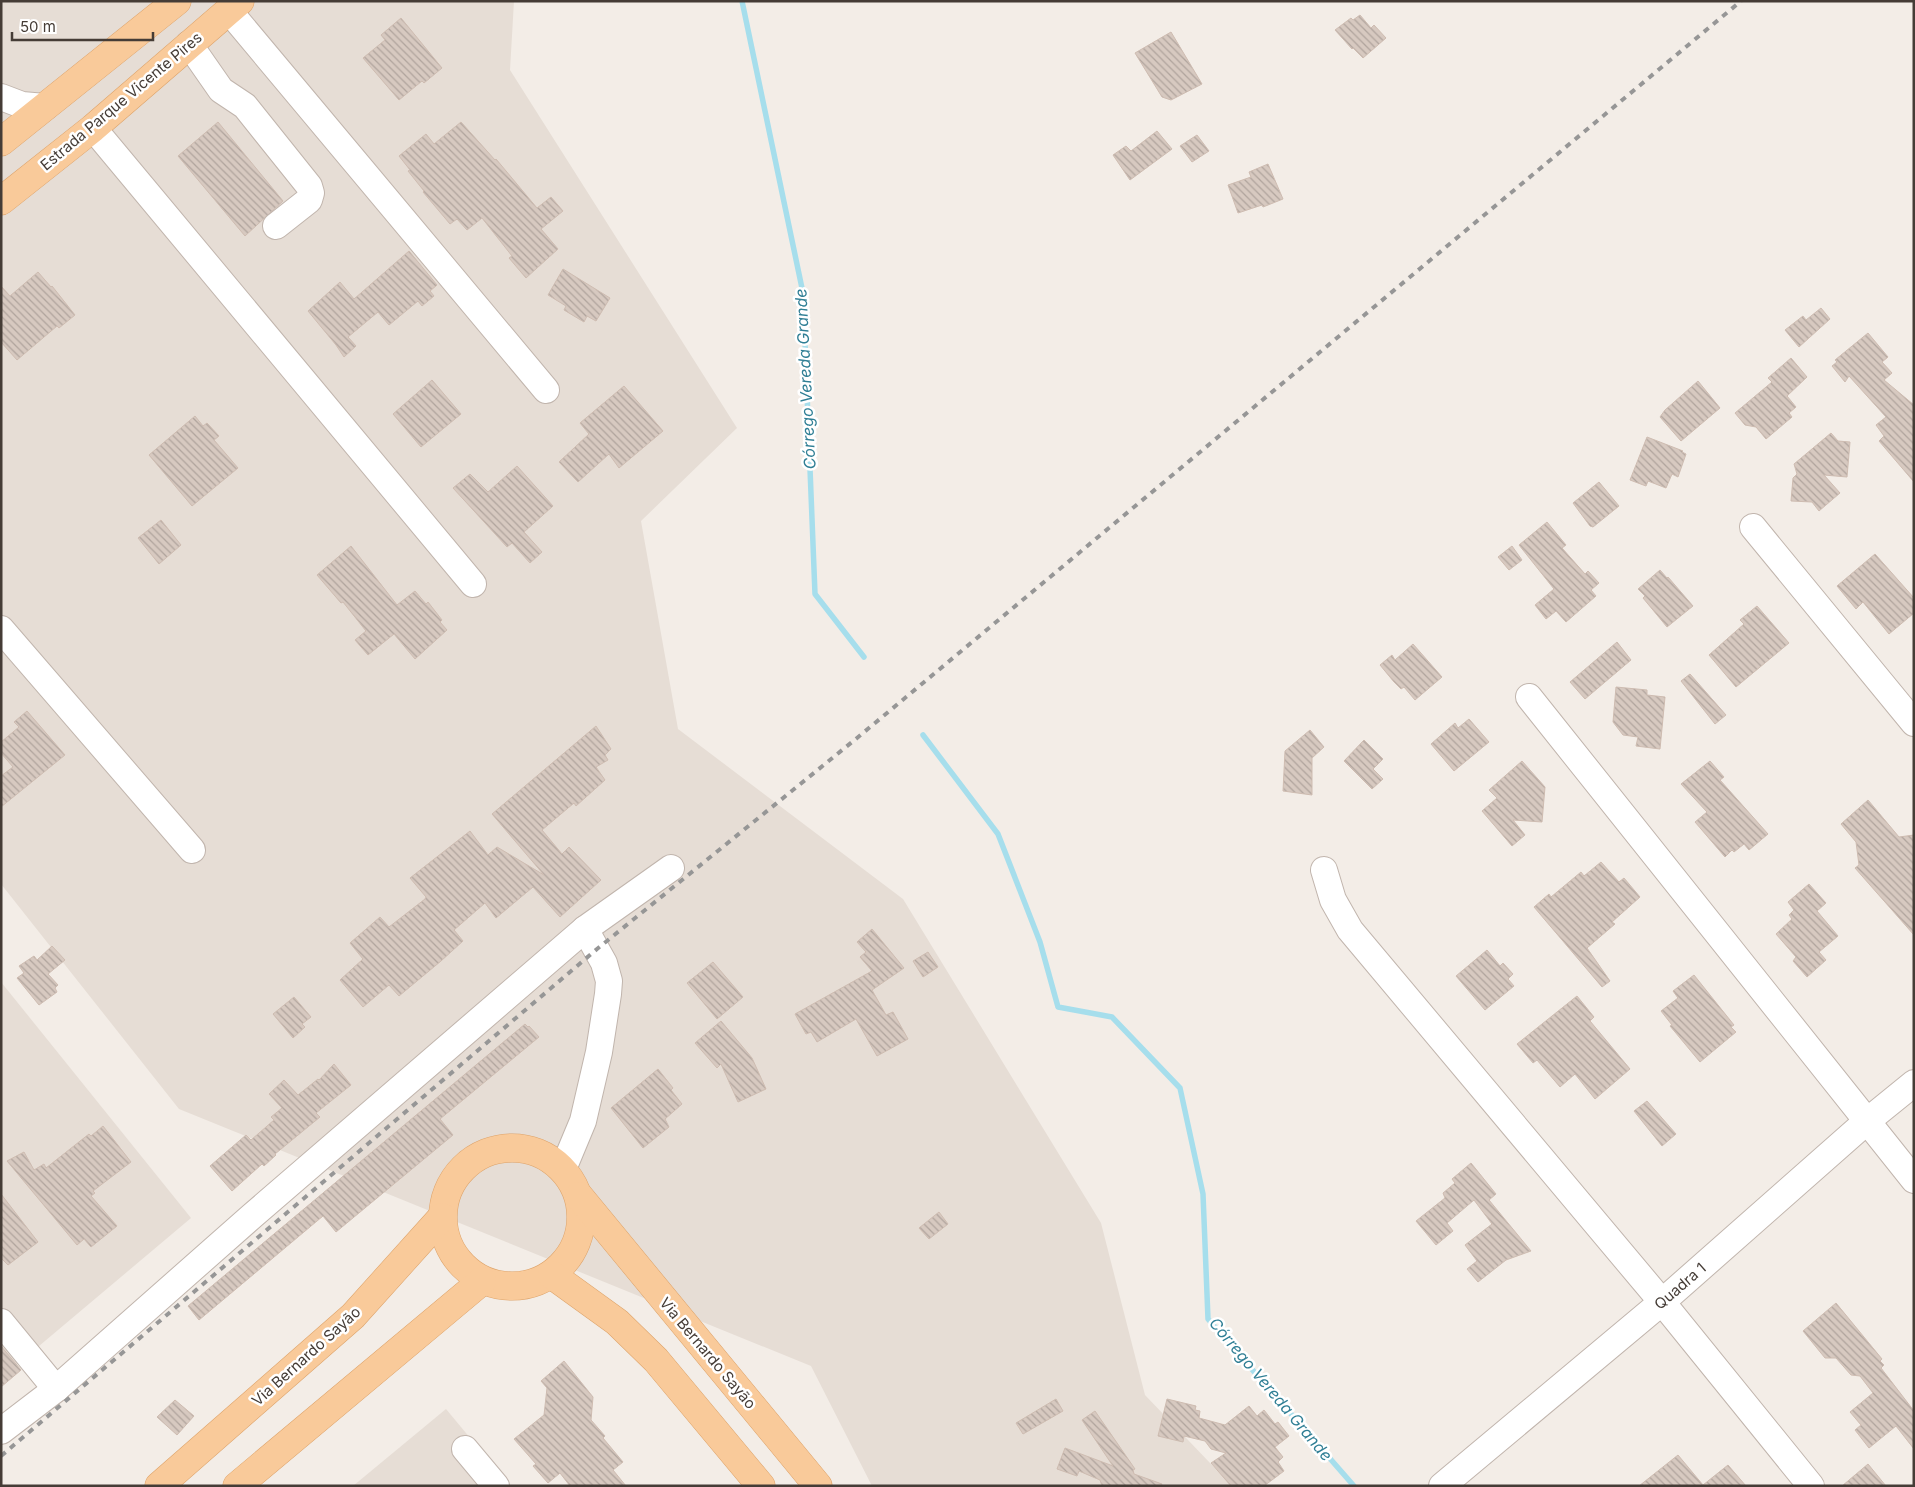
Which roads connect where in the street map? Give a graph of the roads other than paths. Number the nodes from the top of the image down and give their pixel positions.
1 (177, 1) edge
2 (229, 4) edge
3 (186, 47) junction
4 (1, 98) edge
5 (45, 106) junction
6 (93, 128) junction
7 (1, 142) edge
8 (1, 201) edge
9 (276, 226) dead end
10 (546, 390) dead end
11 (1753, 527) dead end
12 (474, 584) dead end
13 (1, 630) edge
14 (1529, 697) dead end
15 (1914, 722) edge
16 (192, 850) dead end
17 (671, 868) dead end
18 (1324, 870) dead end
19 (585, 929) junction
20 (1914, 1083) edge
21 (1866, 1122) junction
22 (562, 1169) junction
23 (1914, 1180) edge
24 (579, 1196) junction
25 (442, 1217) junction
26 (552, 1275) junction
27 (482, 1281) junction
28 (1662, 1302) junction
29 (1, 1322) edge
30 (56, 1389) junction
31 (1, 1431) edge
32 (465, 1449) dead end
33 (159, 1486) edge
34 (237, 1486) edge
35 (496, 1486) edge
36 (762, 1486) edge
37 (818, 1486) edge
38 (1442, 1486) edge
39 (1812, 1486) edge

1 - 5 main road
2 - 3 main road, Estrada Parque Vicente Pires
2 - 10 street
3 - 6 main road, Estrada Parque Vicente Pires
3 - 9 street
4 - 5 street
5 - 7 main road
6 - 8 main road, Estrada Parque Vicente Pires
6 - 12 street
11 - 15 street
13 - 16 street
14 - 21 street
17 - 19 street
18 - 28 street
19 - 22 street
19 - 30 street
20 - 21 street, Quadra 1
21 - 23 street
21 - 28 street, Quadra 1
22 - 24 main road
22 - 25 main road
24 - 26 main road
24 - 37 main road, Via Bernardo Sayão
25 - 27 main road
25 - 33 main road, Via Bernardo Sayão
26 - 27 main road
26 - 36 main road
27 - 34 main road
28 - 38 street, Quadra 1
28 - 39 street
29 - 30 street
30 - 31 street
32 - 35 street

